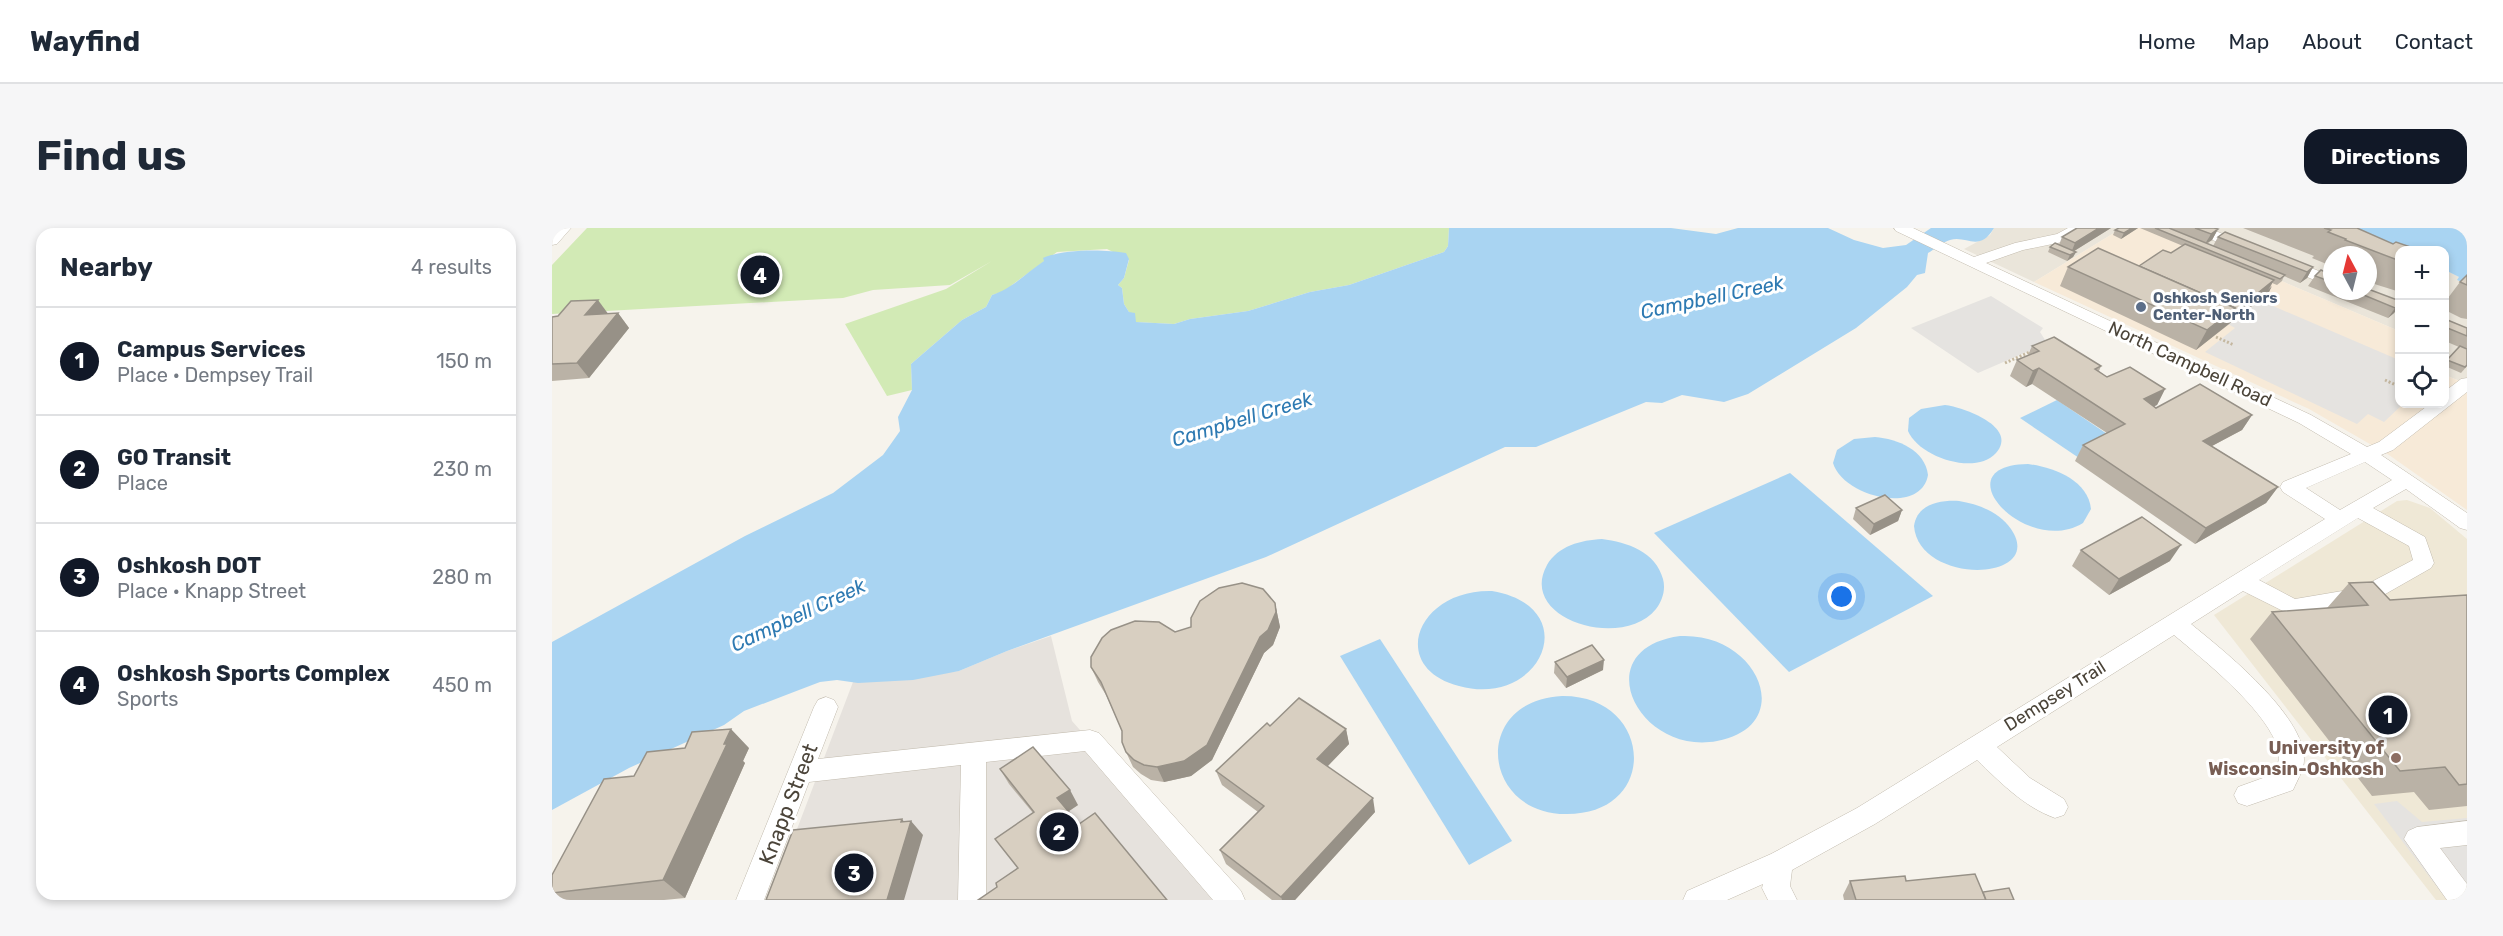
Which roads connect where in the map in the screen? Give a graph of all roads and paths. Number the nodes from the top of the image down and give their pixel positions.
1 (564, 228) edge
2 (1901, 228) edge
3 (2078, 228) edge
4 (2195, 228) edge
5 (552, 241) edge
6 (1973, 262) junction
7 (2323, 278) edge
8 (2216, 337) edge
9 (2234, 345) dead end
10 (2036, 349) edge
11 (2005, 363) dead end
12 (2385, 380) dead end
13 (2467, 383) edge
14 (2395, 385) edge
15 (2449, 398) edge
16 (2436, 408) edge
17 (2369, 455) junction
18 (2407, 480) junction
19 (2348, 514) junction
20 (2467, 523) edge
21 (2241, 580) junction
22 (2174, 622) junction
23 (826, 707) dead end
24 (1978, 744) junction
25 (974, 753) junction
26 (801, 772) junction
27 (2247, 795) dead end
28 (2055, 807) dead end
29 (2467, 833) edge
30 (1780, 863) junction
31 (969, 898) edge
32 (750, 900) edge
33 (1231, 900) edge
34 (1697, 900) edge
35 (1783, 900) edge
36 (2463, 900) edge

1 - 5 street
2 - 6 street, North Campbell Road
3 - 6 street
4 - 7 street
6 - 17 street, North Campbell Road
8 - 9 path
10 - 11 path
12 - 14 path
13 - 15 street
16 - 17 street
17 - 18 street, North Campbell Road
17 - 19 street
18 - 19 street, Dempsey Trail
18 - 20 street, North Campbell Road
19 - 21 street, Dempsey Trail
19 - 21 street
21 - 22 street, Dempsey Trail
22 - 24 street, Dempsey Trail
22 - 27 street
23 - 26 street, Knapp Street
24 - 28 street
24 - 30 street, Dempsey Trail
25 - 26 street
25 - 31 street
25 - 33 street
26 - 32 street, Knapp Street
29 - 36 street
30 - 34 street, Dempsey Trail
30 - 35 street

